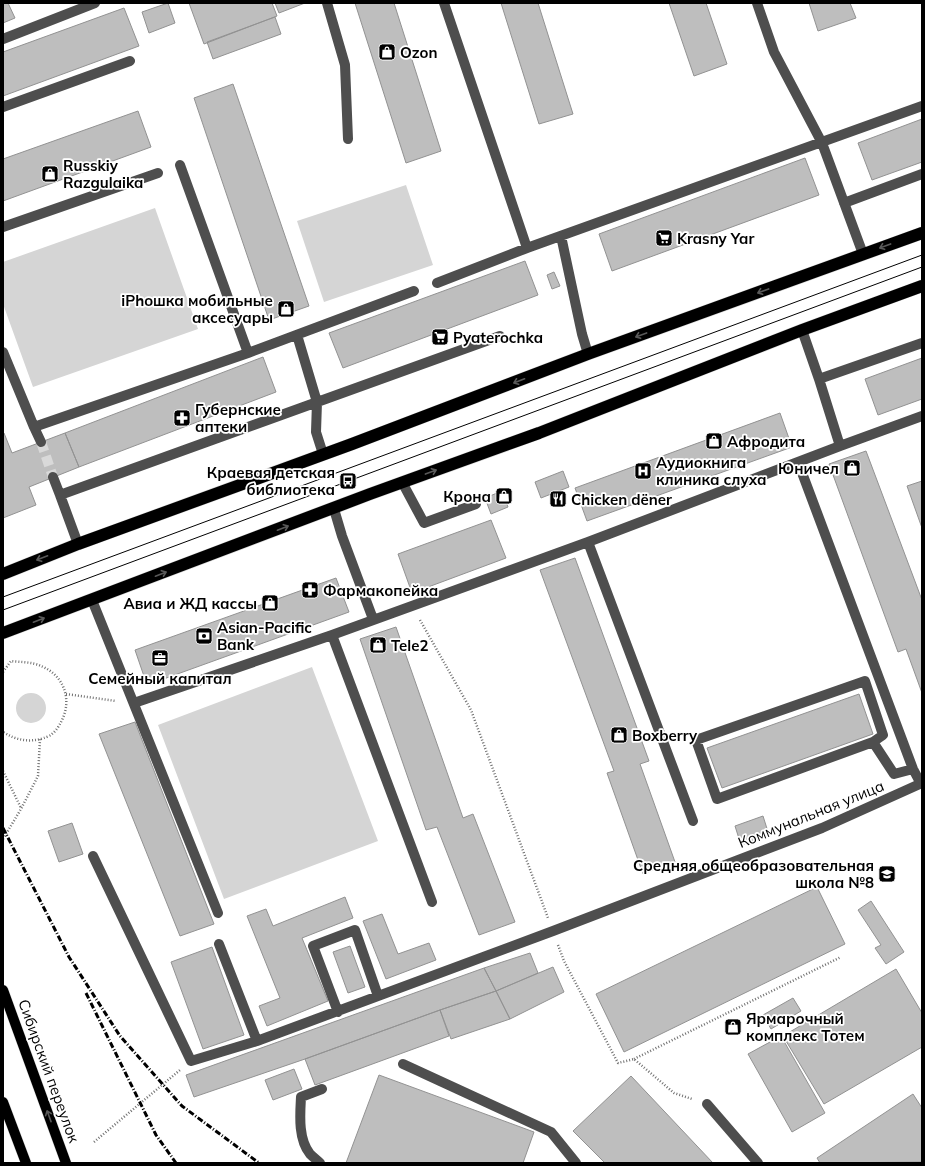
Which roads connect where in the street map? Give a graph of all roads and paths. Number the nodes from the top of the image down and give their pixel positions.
1 (95, 3) edge
2 (327, 3) edge
3 (444, 3) edge
4 (757, 3) edge
5 (3, 39) edge
6 (130, 61) dead end
7 (922, 106) edge
8 (3, 107) edge
9 (348, 139) dead end
10 (822, 143) junction
11 (180, 165) dead end
12 (158, 173) dead end
13 (922, 174) edge
14 (844, 203) junction
15 (3, 227) edge
16 (922, 233) edge
17 (561, 236) junction
18 (527, 248) junction
19 (863, 254) junction
20 (437, 283) dead end
21 (922, 286) edge
22 (414, 291) dead end
23 (802, 330) junction
24 (297, 335) junction
25 (500, 336) dead end
26 (922, 343) edge
27 (3, 352) edge
28 (248, 353) junction
29 (588, 354) junction
30 (819, 380) junction
31 (317, 402) junction
32 (922, 416) edge
33 (34, 427) junction
34 (41, 442) tunnel mouth
35 (840, 446) junction
36 (323, 454) junction
37 (798, 462) junction
38 (53, 477) tunnel mouth
39 (402, 482) junction
40 (60, 495) junction
41 (476, 504) dead end
42 (334, 509) junction
43 (588, 542) junction
44 (78, 544) junction
45 (3, 574) edge
46 (92, 600) junction
47 (412, 605) junction
48 (373, 619) junction
49 (3, 633) edge
50 (332, 635) junction
51 (3, 672) edge
52 (66, 694) junction
53 (134, 703) junction
54 (3, 732) edge
55 (40, 739) junction
56 (873, 742) junction
57 (913, 769) junction
58 (3, 771) edge
59 (921, 784) edge
60 (21, 809) junction
61 (693, 821) dead end
62 (3, 839) edge
63 (93, 856) dead end
64 (432, 902) dead end
65 (218, 913) dead end
66 (553, 931) junction
67 (219, 944) dead end
68 (841, 957) dead end
69 (3, 990) edge
70 (378, 996) junction
71 (338, 1012) junction
72 (256, 1041) junction
73 (634, 1059) junction
74 (191, 1061) junction
75 (403, 1064) dead end
76 (322, 1089) dead end
77 (3, 1102) edge
78 (708, 1104) joint
79 (94, 1142) dead end
80 (26, 1163) edge
81 (66, 1163) edge
82 (320, 1163) edge
83 (576, 1163) edge
84 (758, 1163) edge

1 - 5 street
2 - 9 street
3 - 18 street
4 - 10 street
6 - 8 street
7 - 10 street
10 - 14 street
10 - 17 street
11 - 28 street
12 - 15 street
13 - 14 street
14 - 19 street
16 -> 19 highway
17 - 18 street
17 - 29 street
18 - 20 street
19 -> 29 highway
21 - 23 highway
22 - 24 street
23 - 30 street
39 -> 23 highway
24 - 28 street
24 - 31 street
25 - 31 street
26 - 30 street
27 - 33 street
28 - 33 street
29 -> 36 highway
30 - 35 street
31 - 36 street
31 - 40 street
32 - 35 street
33 - 34 street
35 - 37 street
36 - 44 highway
37 - 43 street
37 - 57 street
38 - 40 street
39 - 41 street
39 - 42 highway
40 - 44 street
46 -> 42 highway
42 - 48 street
43 - 47 street
43 - 61 street
44 -> 45 highway
49 -> 46 highway
46 - 53 street
47 - 48 street
47 - 66 path
48 - 50 street
50 - 53 street
50 - 64 street
51 - 52 path
52 - 53 path
52 - 55 path
53 - 65 street
54 - 55 path
55 - 60 path
56 - 56 street
56 - 57 street
57 - 59 street
58 - 60 path
59 - 66 street, Коммунальная улица
60 - 62 path
63 - 74 street
66 - 70 street, Коммунальная улица
66 - 73 path
67 - 72 street
68 - 73 path
81 -> 69 main road, Сибирский переулок
70 - 71 street, Коммунальная улица
70 - 71 street
71 - 72 street, Коммунальная улица
72 - 74 street, Коммунальная улица
73 - 78 path
74 - 79 path
75 - 83 street
76 - 82 street
77 - 80 main road
78 - 84 street

